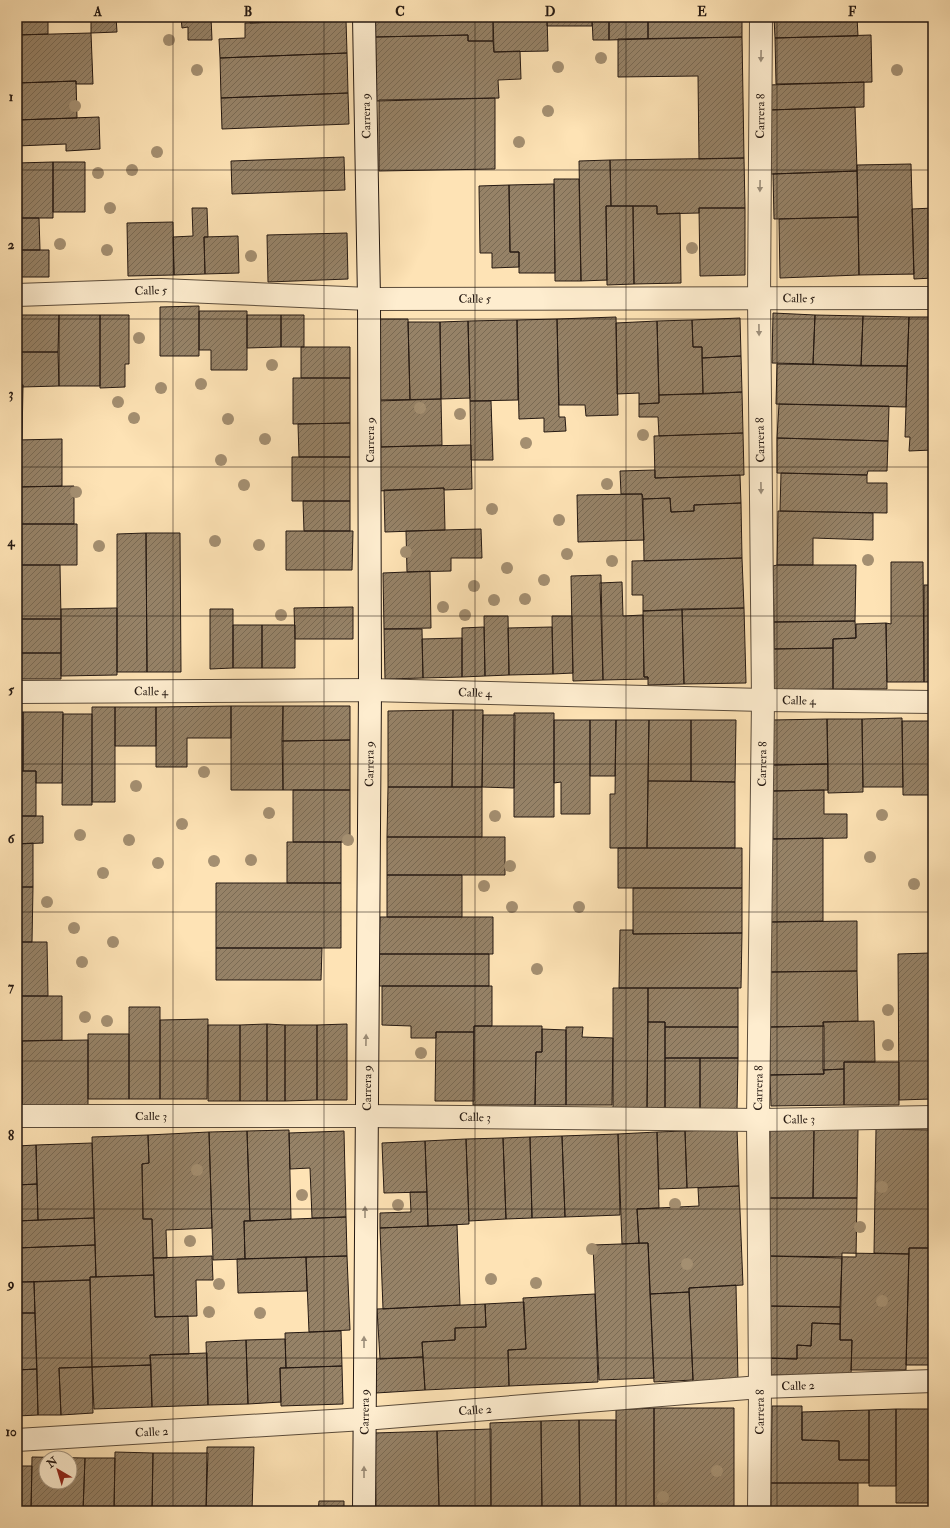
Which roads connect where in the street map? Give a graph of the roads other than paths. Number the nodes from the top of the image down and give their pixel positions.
1 (364, 17) edge
2 (761, 17) edge
3 (17, 295) edge
4 (759, 298) junction
5 (933, 298) edge
6 (369, 299) junction
7 (370, 690) junction
8 (17, 692) edge
9 (763, 700) junction
10 (933, 702) edge
11 (17, 1116) edge
12 (366, 1116) junction
13 (933, 1117) edge
14 (758, 1120) junction
15 (933, 1380) edge
16 (760, 1387) junction
17 (364, 1419) junction
18 (17, 1440) edge
19 (364, 1511) edge
20 (759, 1511) edge

1 - 6 street, Carrera 9
2 -> 4 street, Carrera 8
3 - 6 street, Calle 5
4 - 5 street, Calle 5
4 - 6 street, Calle 5
4 -> 9 street, Carrera 8
6 - 7 street, Carrera 9
7 - 8 street, Calle 4
7 - 9 street, Calle 4
12 -> 7 street, Carrera 9
9 - 10 street, Calle 4
9 - 14 street, Carrera 8
11 - 12 street, Calle 3
12 - 14 street, Calle 3
17 -> 12 street, Carrera 9
13 - 14 street, Calle 3
14 - 16 street, Carrera 8
15 - 16 street, Calle 2
16 - 17 street, Calle 2
16 - 20 street, Carrera 8
17 - 18 street, Calle 2
19 -> 17 street, Carrera 9

